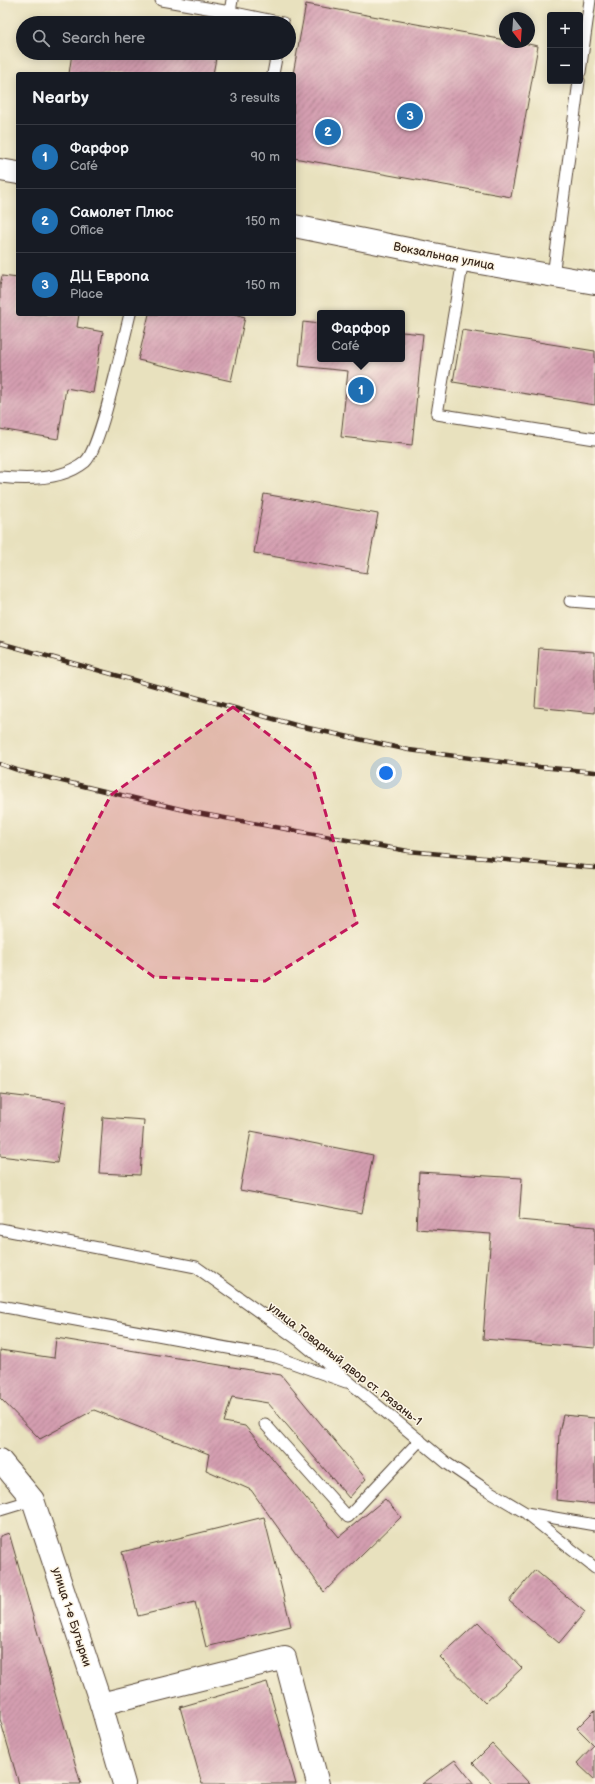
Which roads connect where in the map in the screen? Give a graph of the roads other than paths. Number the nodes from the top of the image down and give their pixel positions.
1 (161, 0) edge
2 (232, 0) edge
3 (590, 0) edge
4 (230, 12) junction
5 (249, 16) edge
6 (583, 50) edge
7 (276, 60) edge
8 (273, 72) edge
9 (579, 84) edge
10 (0, 170) edge
11 (16, 173) edge
12 (296, 226) edge
13 (463, 260) junction
14 (553, 276) junction
15 (595, 283) edge
16 (129, 316) edge
17 (595, 439) edge
18 (0, 477) edge
19 (570, 601) dead end
20 (595, 603) edge
21 (0, 1229) edge
22 (0, 1306) edge
23 (354, 1384) junction
24 (265, 1424) dead end
25 (420, 1440) junction
26 (0, 1460) edge
27 (33, 1500) junction
28 (0, 1510) edge
29 (526, 1513) junction
30 (595, 1526) edge
31 (595, 1568) edge
32 (101, 1704) junction
33 (124, 1784) edge
34 (318, 1784) edge

1 - 4 lane
2 - 4 lane
3 - 6 lane
4 - 5 lane
7 - 8 lane
9 - 14 lane
10 - 11 street
12 - 13 street, Вокзальная улица
13 - 14 street, Вокзальная улица
13 - 17 lane
14 - 15 street, Вокзальная улица
16 - 18 lane
19 - 20 lane
21 - 23 lane, улица Товарный двор ст. Рязань-1
22 - 23 lane
23 - 25 lane, улица Товарный двор ст. Рязань-1
24 - 25 lane
25 - 29 lane, улица Товарный двор ст. Рязань-1
26 - 27 street, улица 1-е Бутырки
27 - 28 lane
27 - 32 street, улица 1-е Бутырки
29 - 30 lane, улица Товарный двор ст. Рязань-1
29 - 31 lane
32 - 33 street, улица 1-е Бутырки
32 - 34 street

